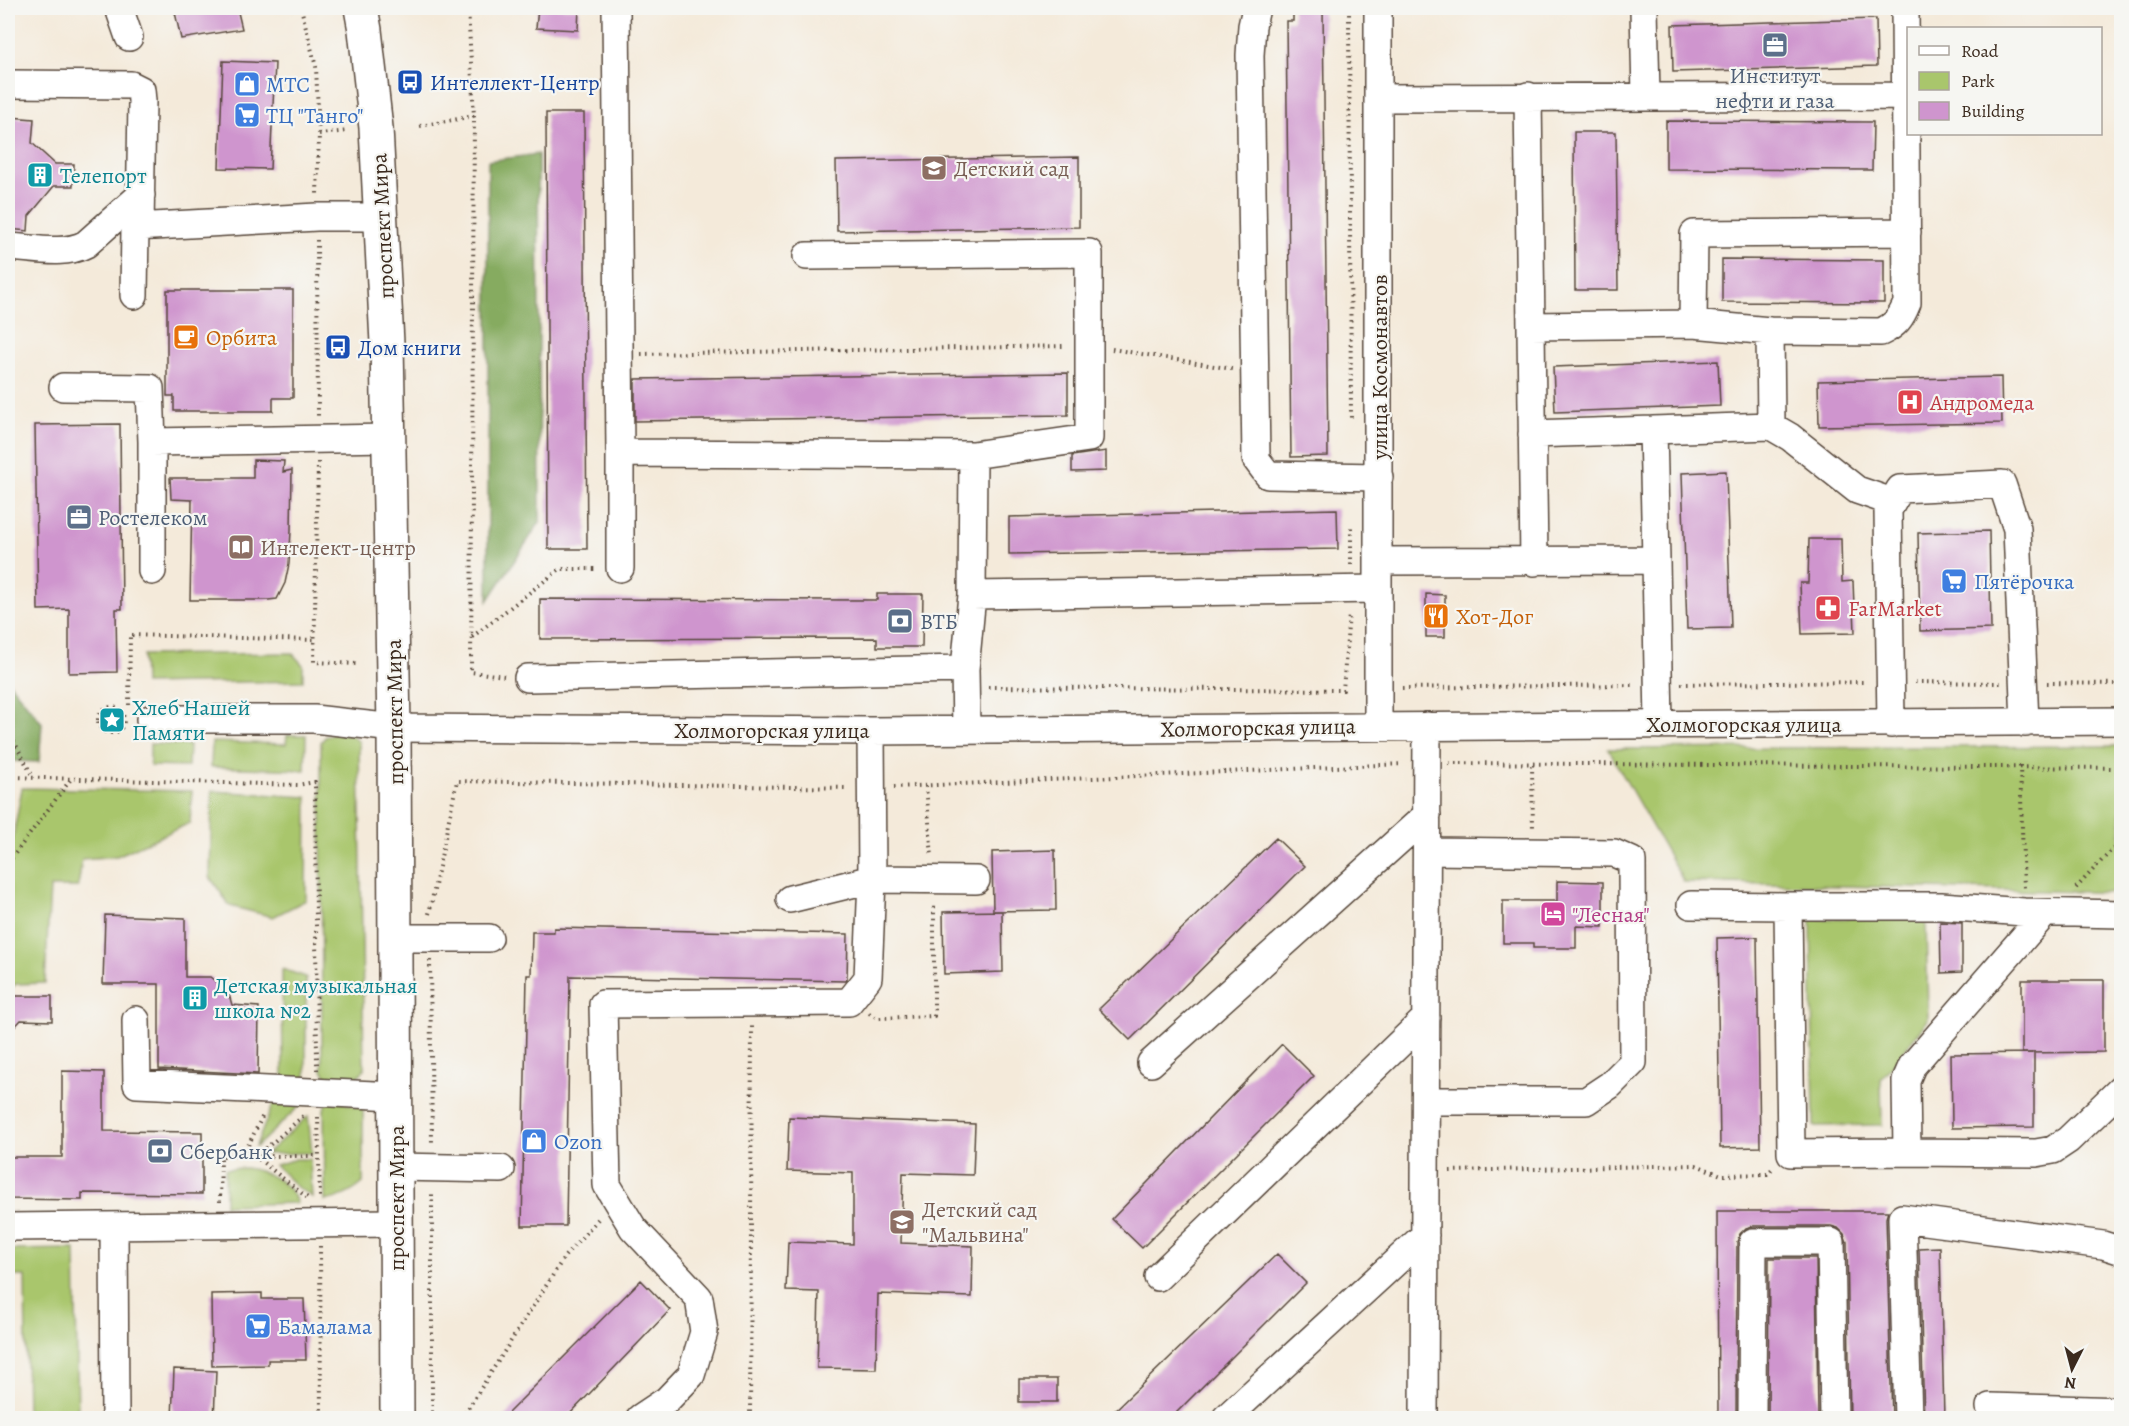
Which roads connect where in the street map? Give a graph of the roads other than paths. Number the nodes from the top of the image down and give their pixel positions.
1 (119, 8) edge
2 (361, 8) edge
3 (616, 8) edge
4 (1256, 8) edge
5 (1378, 8) edge
6 (1644, 8) edge
7 (1905, 8) edge
8 (129, 37) dead end
9 (8, 84) edge
10 (1646, 95) junction
11 (1528, 96) junction
12 (1906, 96) junction
13 (1378, 98) junction
14 (141, 195) junction
15 (382, 217) junction
16 (140, 227) junction
17 (1907, 232) junction
18 (8, 247) edge
19 (807, 256) dead end
20 (134, 295) dead end
21 (1693, 324) junction
22 (1531, 326) junction
23 (1770, 331) junction
24 (63, 387) dead end
25 (1771, 426) junction
26 (1653, 430) junction
27 (1532, 434) junction
28 (389, 438) junction
29 (152, 442) junction
30 (620, 453) junction
31 (973, 455) junction
32 (1378, 477) junction
33 (1892, 502) junction
34 (1656, 560) junction
35 (1378, 561) junction
36 (1534, 562) junction
37 (620, 568) road end
38 (152, 571) dead end
39 (1378, 589) junction
40 (972, 595) junction
41 (965, 669) junction
42 (528, 678) road end
43 (139, 712) road end
44 (2121, 721) edge
45 (1891, 723) junction
46 (2025, 723) junction
47 (1659, 725) junction
48 (1378, 726) junction
49 (1428, 726) junction
50 (394, 728) junction
51 (966, 730) junction
52 (870, 731) junction
53 (1427, 815) junction
54 (1427, 851) junction
55 (872, 879) junction
56 (976, 880) dead end
57 (790, 899) dead end
58 (1691, 905) dead end
59 (1788, 906) junction
60 (2041, 913) junction
61 (2121, 914) edge
62 (395, 938) junction
63 (489, 938) dead end
64 (1426, 1018) junction
65 (136, 1020) dead end
66 (1151, 1063) dead end
67 (2121, 1088) edge
68 (396, 1096) junction
69 (1426, 1101) junction
70 (1906, 1152) junction
71 (396, 1167) junction
72 (501, 1169) dead end
73 (396, 1223) junction
74 (114, 1226) junction
75 (8, 1227) edge
76 (1425, 1235) junction
77 (2121, 1251) edge
78 (1158, 1277) dead end
79 (1990, 1407) dead end
80 (2121, 1411) edge
81 (115, 1419) edge
82 (397, 1419) edge
83 (640, 1419) edge
84 (1226, 1419) edge
85 (1424, 1419) edge
86 (1752, 1419) edge
87 (1834, 1419) edge
88 (1908, 1419) edge

1 - 8 street
2 - 15 main road, проспект Мира
3 - 30 street
4 - 32 street
5 - 13 street, улица Космонавтов
6 - 10 street
7 - 12 street
9 - 14 street
10 - 11 street
10 - 12 street
11 - 13 street
11 - 22 street
12 - 17 street
13 - 32 street, улица Космонавтов
14 - 16 street
14 - 18 street
15 - 16 street
15 - 28 main road, проспект Мира
16 - 20 street
17 - 21 street
17 - 23 street
19 - 31 street
21 - 22 street
21 - 23 street
22 - 27 street
23 - 25 street
24 - 29 street
25 - 26 street
25 - 33 street
26 - 27 street
26 - 34 street
27 - 36 street
28 - 29 street
28 - 50 main road, проспект Мира
29 - 38 street
30 - 31 street
30 - 37 street
31 - 40 street
32 - 35 street, улица Космонавтов
33 - 45 street
33 - 46 street
34 - 36 street
34 - 47 street
35 - 36 street
35 - 39 street, улица Космонавтов
39 - 40 street
39 - 48 street, улица Космонавтов
40 - 41 street
41 - 42 street
41 - 51 street
43 - 50 street, Холмогорская улица
44 - 46 street, Холмогорская улица
45 - 46 street, Холмогорская улица
45 - 47 street, Холмогорская улица
47 - 49 street, Холмогорская улица
48 - 49 street, Холмогорская улица
48 - 51 street, Холмогорская улица
49 - 53 street
50 - 52 street, Холмогорская улица
50 - 62 main road, проспект Мира
51 - 52 street, Холмогорская улица
52 - 55 street
53 - 54 street
53 - 66 street
54 - 64 street
54 - 69 street
55 - 56 street
55 - 57 street
55 - 83 street
58 - 59 street
59 - 60 street
59 - 70 street
60 - 61 street
60 - 70 street
62 - 63 street
62 - 68 main road, проспект Мира
64 - 69 street
64 - 78 street
65 - 68 street
67 - 70 street
68 - 71 main road, проспект Мира
69 - 76 street
71 - 72 street
71 - 73 main road, проспект Мира
73 - 74 street
73 - 82 main road, проспект Мира
74 - 75 street
74 - 81 street
76 - 84 street
76 - 85 street
77 - 88 street
79 - 80 street
86 - 87 street

